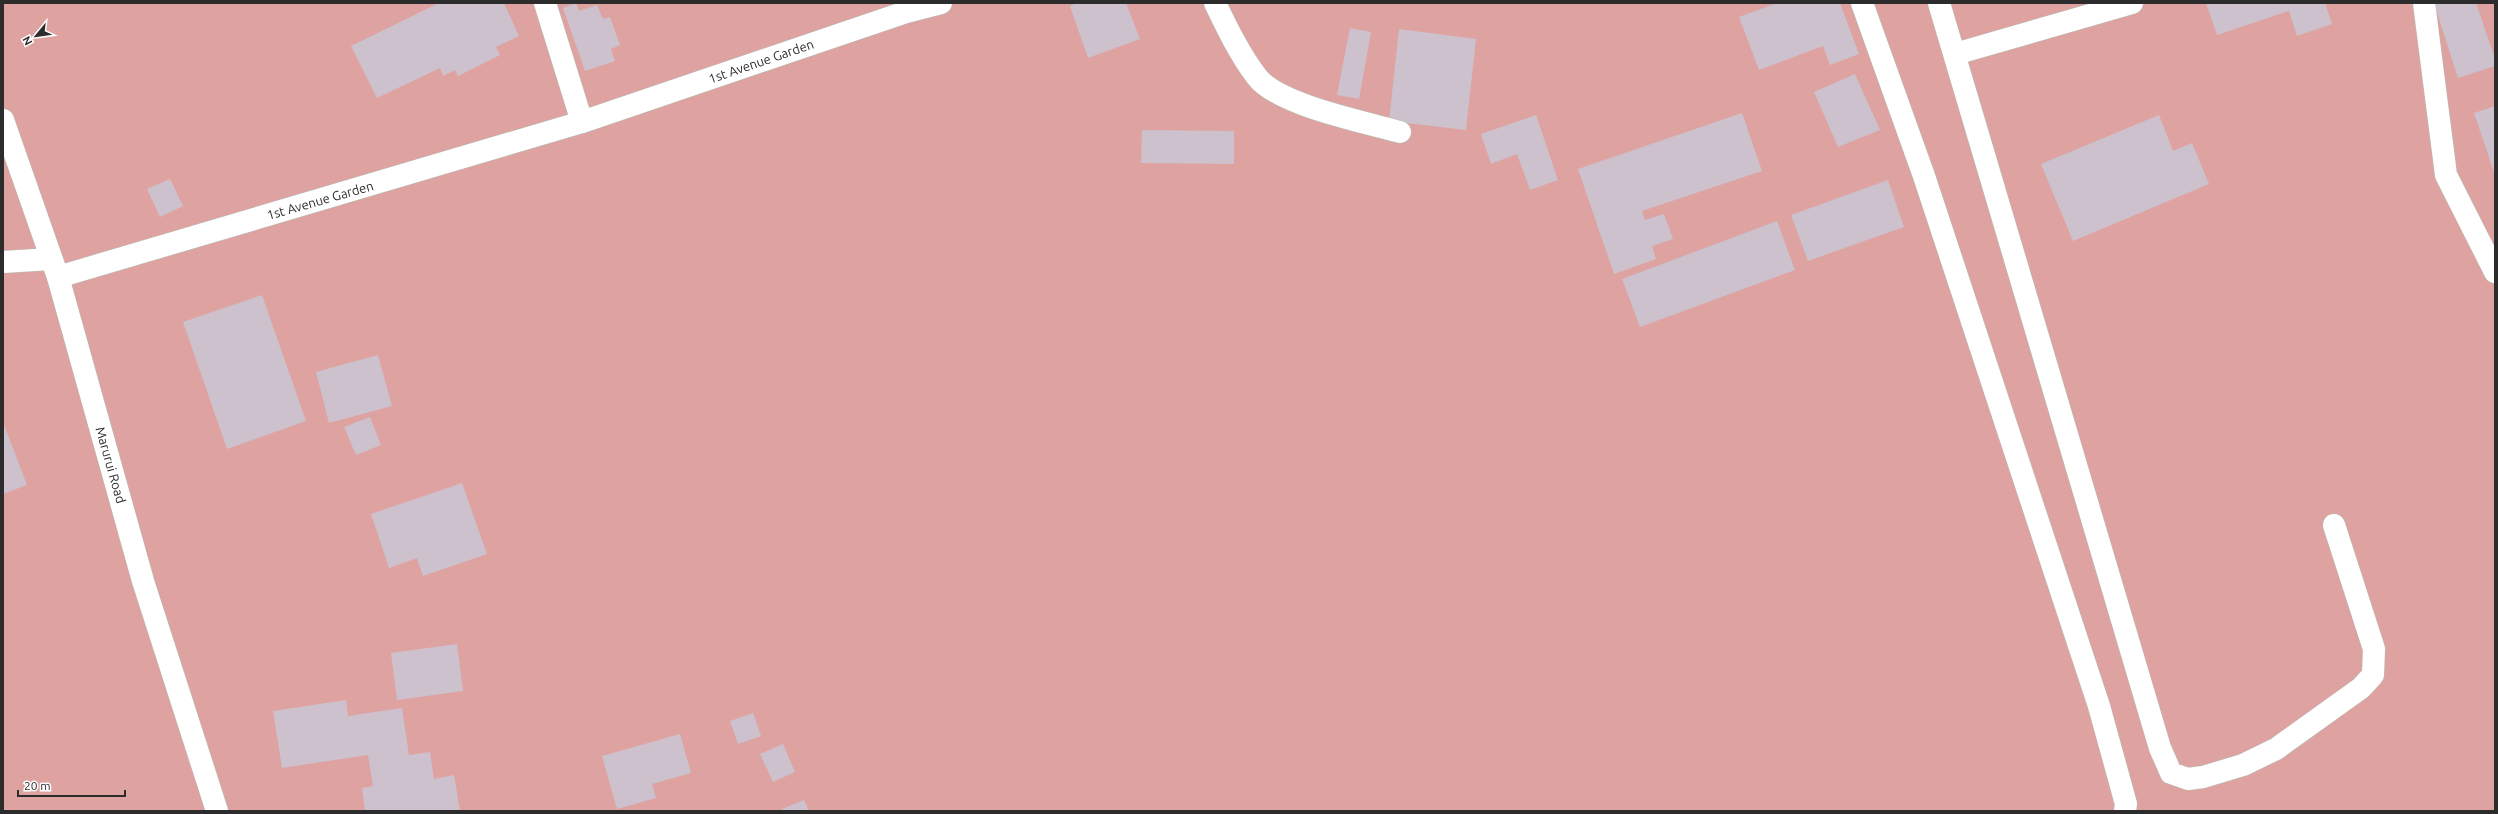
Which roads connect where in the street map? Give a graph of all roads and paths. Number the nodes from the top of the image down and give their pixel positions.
1 (545, 3) edge
2 (941, 3) edge
3 (1215, 3) edge
4 (1862, 3) edge
5 (1939, 3) edge
6 (2132, 3) edge
7 (2424, 3) edge
8 (1955, 54) junction
9 (3, 120) edge
10 (582, 122) junction
11 (1400, 132) dead end
12 (3, 262) edge
13 (54, 268) junction
14 (2495, 272) edge
15 (2334, 525) dead end
16 (217, 811) edge
17 (2125, 811) edge

1 - 10 street
2 - 10 street, 1st Avenue Garden
3 - 11 street
4 - 17 street
5 - 8 street
6 - 8 street
7 - 14 street
8 - 15 street
9 - 13 street, Marurui Road
10 - 13 street, 1st Avenue Garden
12 - 13 street, 1st Avenue Garden
13 - 16 street, Marurui Road

